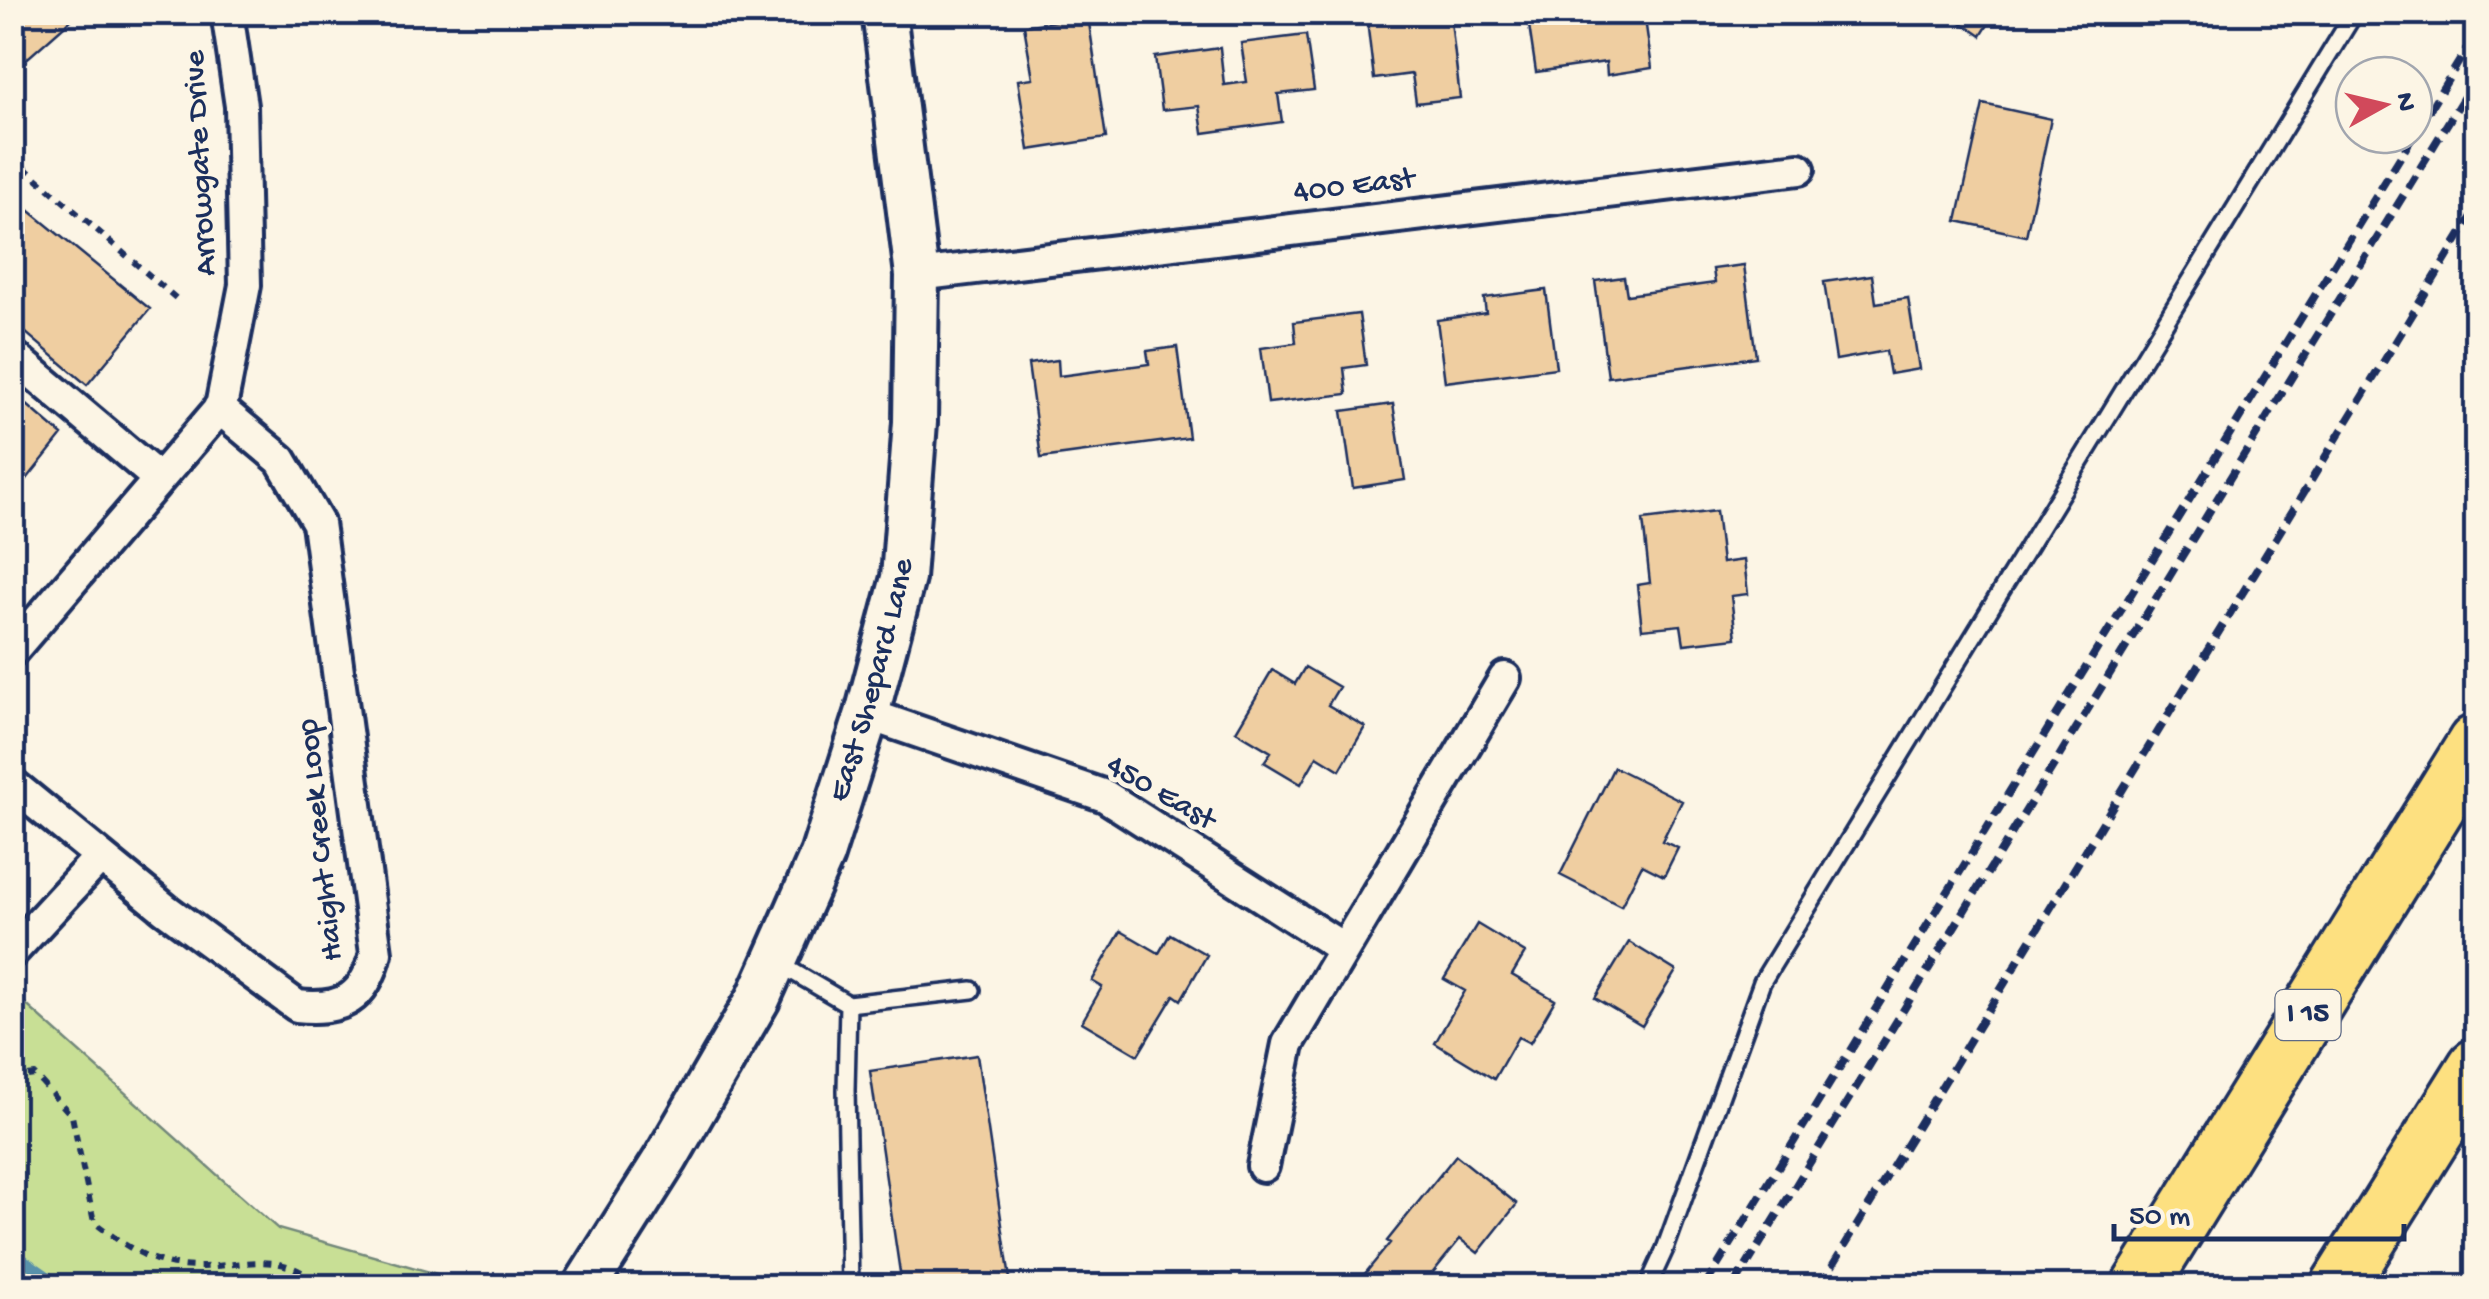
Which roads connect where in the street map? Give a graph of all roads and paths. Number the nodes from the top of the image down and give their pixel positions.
1 (227, 12) edge
2 (884, 12) edge
3 (2356, 12) edge
4 (12, 156) edge
5 (1799, 169) dead end
6 (918, 275) junction
7 (178, 300) dead end
8 (12, 355) edge
9 (220, 408) junction
10 (159, 480) junction
11 (12, 542) edge
12 (12, 554) edge
13 (12, 650) edge
14 (1505, 678) dead end
15 (867, 714) junction
16 (2476, 743) edge
17 (12, 784) edge
18 (100, 857) junction
19 (1344, 949) junction
20 (12, 952) edge
21 (775, 961) junction
22 (972, 990) dead end
23 (848, 1004) junction
24 (2476, 1067) edge
25 (12, 1078) edge
26 (1262, 1166) dead end
27 (320, 1286) edge
28 (586, 1286) edge
29 (850, 1286) edge
30 (1648, 1286) edge
31 (2140, 1286) edge
32 (2339, 1286) edge

1 - 9 street, Arrowgate Drive
2 - 6 street, East Shepard Lane
3 - 30 lane
4 - 7 path
5 - 6 street, 400 East
6 - 15 street, East Shepard Lane
8 - 10 street
9 - 10 street, Arrowgate Drive
9 - 18 street, Haight Creek Loop
10 - 13 street, Arrowgate Drive
11 - 12 path
14 - 19 street
15 - 19 street, 450 East
15 - 21 street, East Shepard Lane
16 - 31 highway, I 15
17 - 18 street, Haight Creek Loop
18 - 20 street
19 - 26 street
21 - 23 lane
21 - 28 street, East Shepard Lane
22 - 23 lane
23 - 29 lane
24 - 32 highway
25 - 27 path

